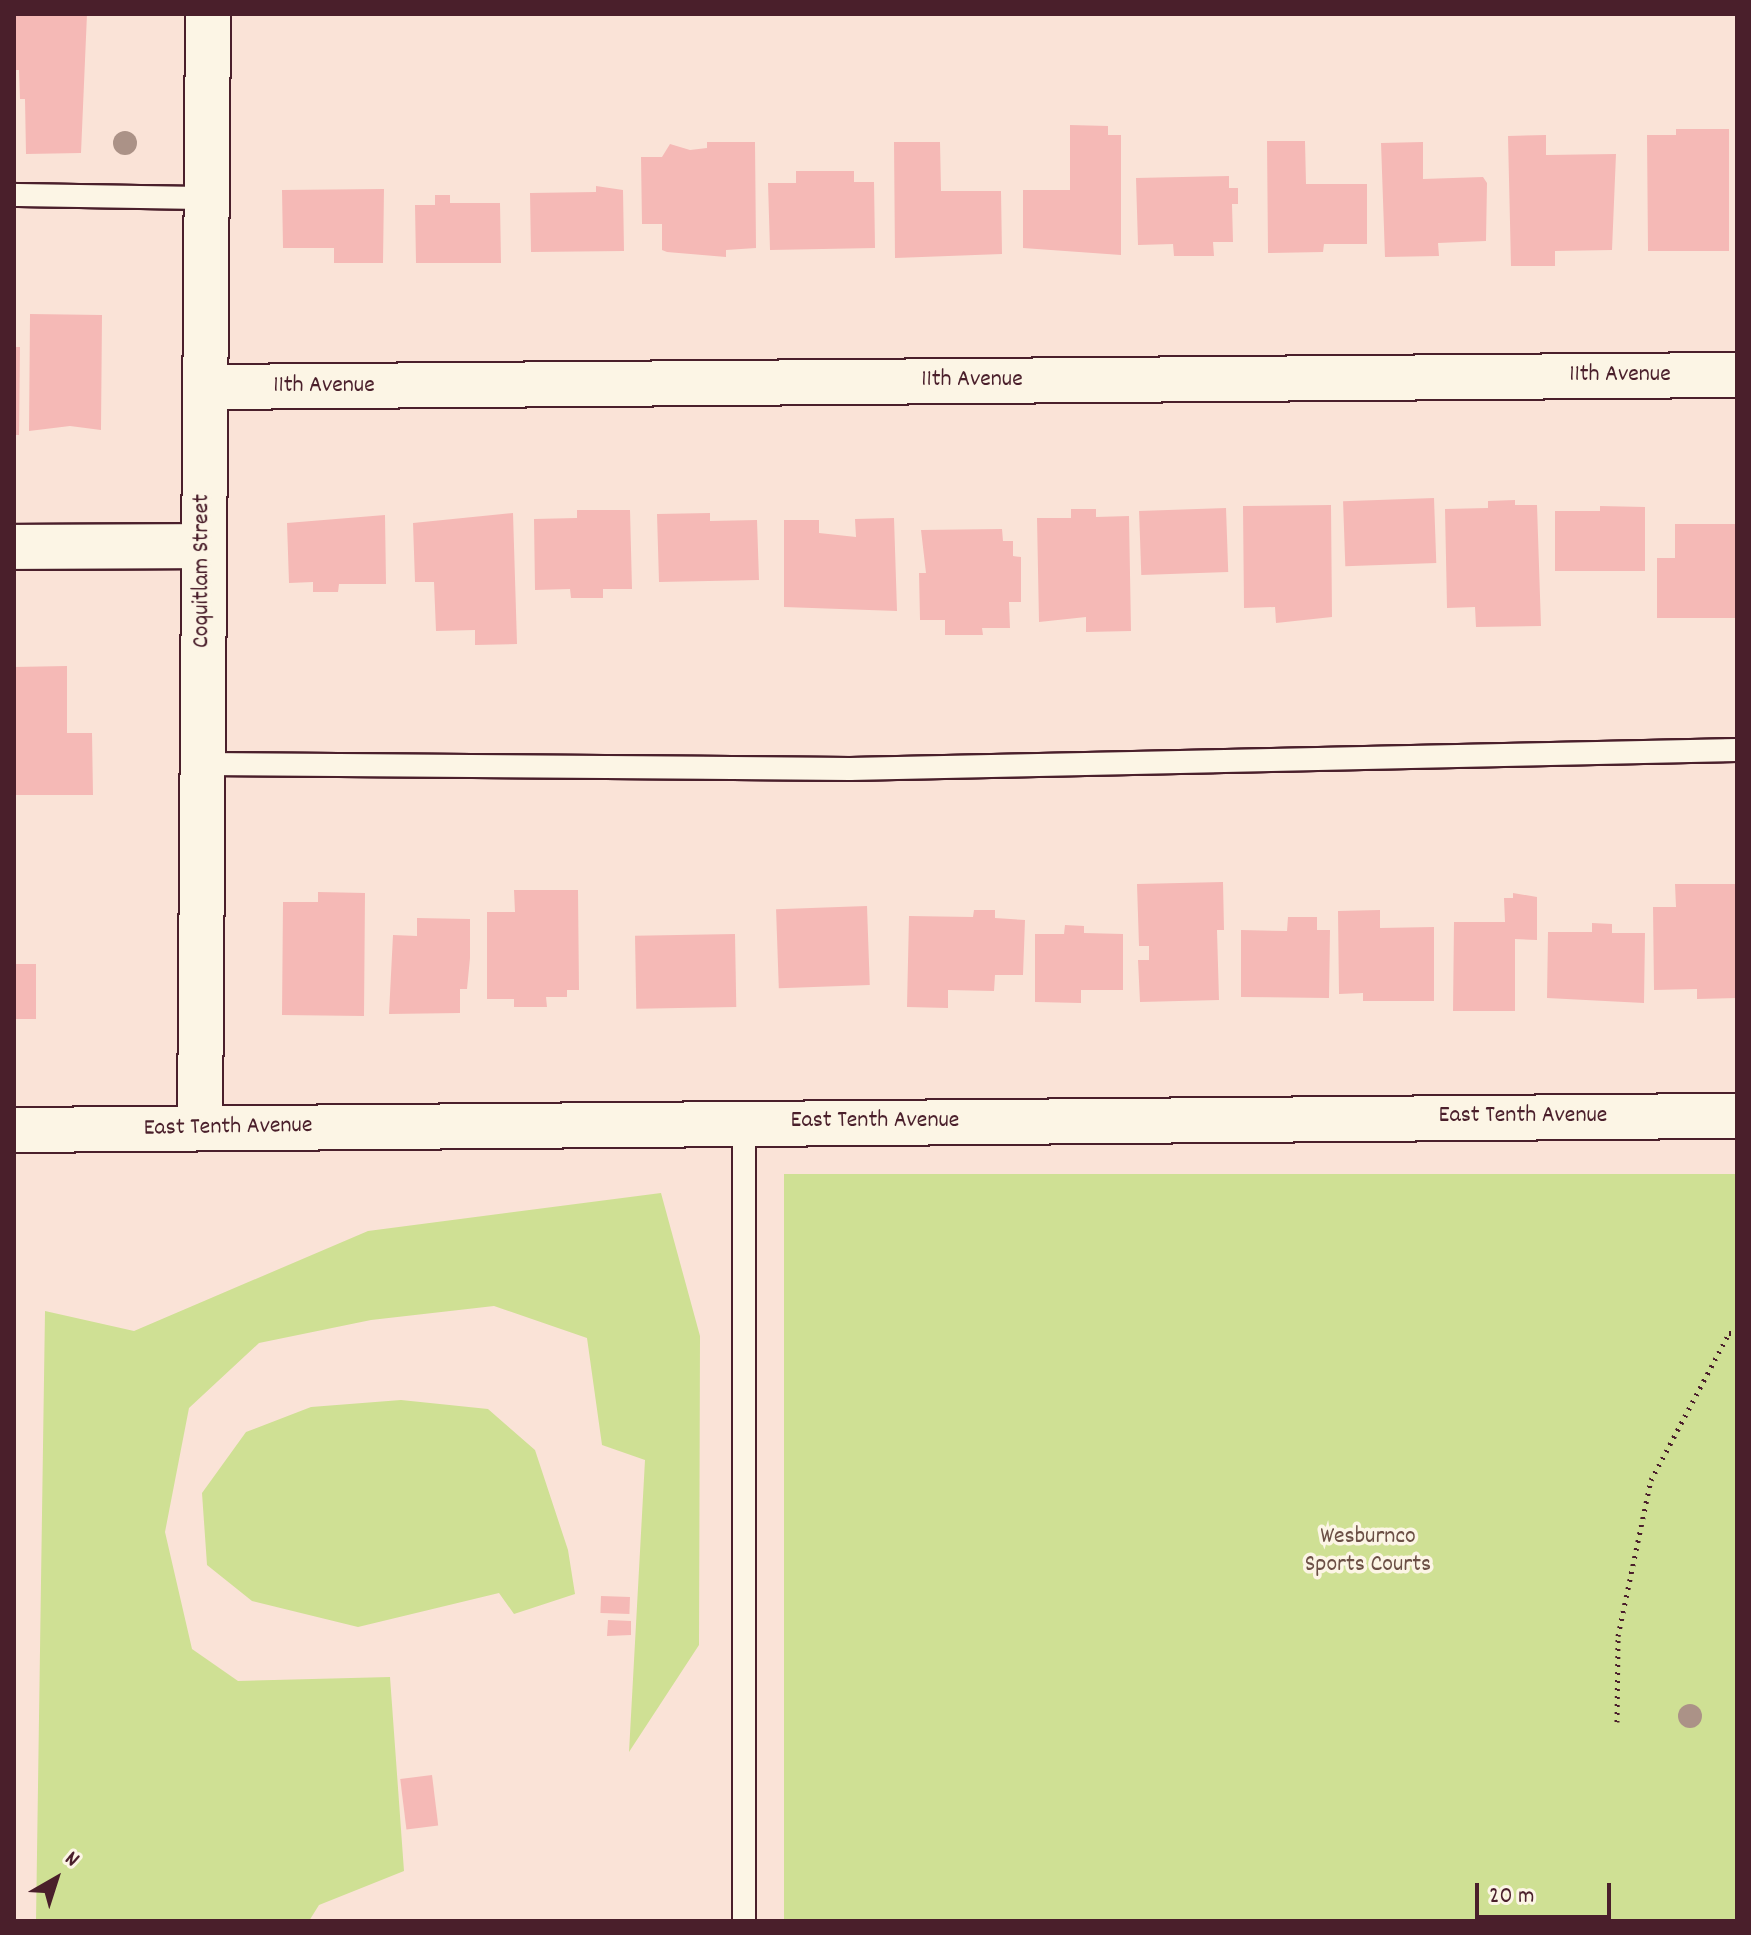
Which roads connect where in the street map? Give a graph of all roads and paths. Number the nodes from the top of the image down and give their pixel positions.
1 (208, 14) edge
2 (14, 195) edge
3 (205, 198) junction
4 (1737, 375) edge
5 (207, 387) junction
6 (201, 546) junction
7 (14, 547) edge
8 (1737, 750) edge
9 (205, 764) junction
10 (1737, 1116) edge
11 (744, 1123) junction
12 (200, 1128) junction
13 (14, 1130) edge
14 (1737, 1333) edge
15 (1617, 1722) dead end
16 (744, 1921) edge

1 - 3 street, Coquitlam Street
2 - 3 lane
3 - 5 street, Coquitlam Street
4 - 5 street, 11th Avenue
5 - 6 street, Coquitlam Street
6 - 7 street
6 - 9 street, Coquitlam Street
8 - 9 lane
9 - 12 street, Coquitlam Street
10 - 11 street, East Tenth Avenue
11 - 12 street, East Tenth Avenue
11 - 16 lane
12 - 13 street, East Tenth Avenue
14 - 15 path

